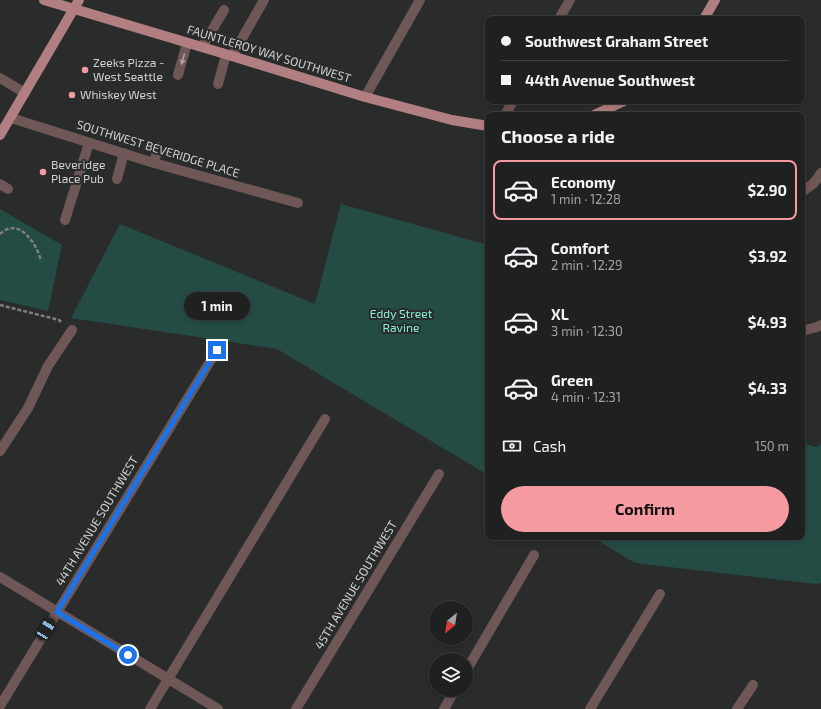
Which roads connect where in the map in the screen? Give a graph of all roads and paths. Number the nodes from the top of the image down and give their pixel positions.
1 (44, 0) edge
2 (264, 0) edge
3 (420, 0) edge
4 (570, 0) edge
5 (715, 0) edge
6 (76, 4) edge
7 (224, 10) dead end
8 (561, 16) edge
9 (706, 16) edge
10 (187, 43) junction
11 (202, 47) junction
12 (229, 55) junction
13 (178, 75) dead end
14 (0, 78) edge
15 (218, 84) dead end
16 (25, 93) junction
17 (365, 97) junction
18 (618, 104) edge
19 (600, 112) edge
20 (10, 118) junction
21 (485, 126) edge
22 (0, 135) edge
23 (89, 143) junction
24 (158, 148) dead end
25 (124, 153) junction
26 (154, 163) junction
27 (821, 173) edge
28 (117, 179) dead end
29 (805, 190) edge
30 (298, 203) dead end
31 (65, 220) dead end
32 (0, 234) edge
33 (41, 261) dead end
34 (0, 306) edge
35 (821, 325) edge
36 (72, 330) joint
37 (805, 330) edge
38 (217, 350) dead end
39 (325, 419) dead end
40 (0, 451) edge
41 (439, 474) dead end
42 (534, 555) dead end
43 (0, 577) edge
44 (660, 594) dead end
45 (57, 612) junction
46 (473, 659) edge
47 (168, 679) junction
48 (753, 685) dead end
49 (451, 697) edge
50 (0, 706) edge
51 (150, 709) edge
52 (218, 709) edge
53 (296, 709) edge
54 (444, 709) edge
55 (590, 709) edge
56 (737, 709) edge

1 - 6 main road, FAUNTLEROY WAY SOUTHWEST
2 - 12 street
3 - 17 street
4 - 8 street
5 - 9 main road
6 - 10 main road, FAUNTLEROY WAY SOUTHWEST
6 - 16 main road
7 - 11 street
10 - 11 main road, FAUNTLEROY WAY SOUTHWEST
10 -> 13 street
11 - 12 main road, FAUNTLEROY WAY SOUTHWEST
12 - 15 street
12 - 17 main road, FAUNTLEROY WAY SOUTHWEST
14 - 16 street
16 - 20 main road
17 - 21 main road, FAUNTLEROY WAY SOUTHWEST
18 - 19 main road
20 - 22 main road
20 - 23 street, SOUTHWEST BEVERIDGE PLACE
23 - 25 street, SOUTHWEST BEVERIDGE PLACE
23 - 31 street
24 - 26 street
25 - 26 street, SOUTHWEST BEVERIDGE PLACE
25 - 28 street
26 - 30 street, SOUTHWEST BEVERIDGE PLACE
27 - 29 street
32 - 33 path
34 - 36 path
35 - 37 street
36 - 40 street
38 - 45 street, 44TH AVENUE SOUTHWEST
39 - 47 street
41 - 53 street, 45TH AVENUE SOUTHWEST
42 - 46 street
43 - 45 street
44 - 55 street
45 - 47 street
45 - 50 street, 44TH AVENUE SOUTHWEST
47 - 51 street
47 - 52 street
48 - 56 street
49 - 54 street

